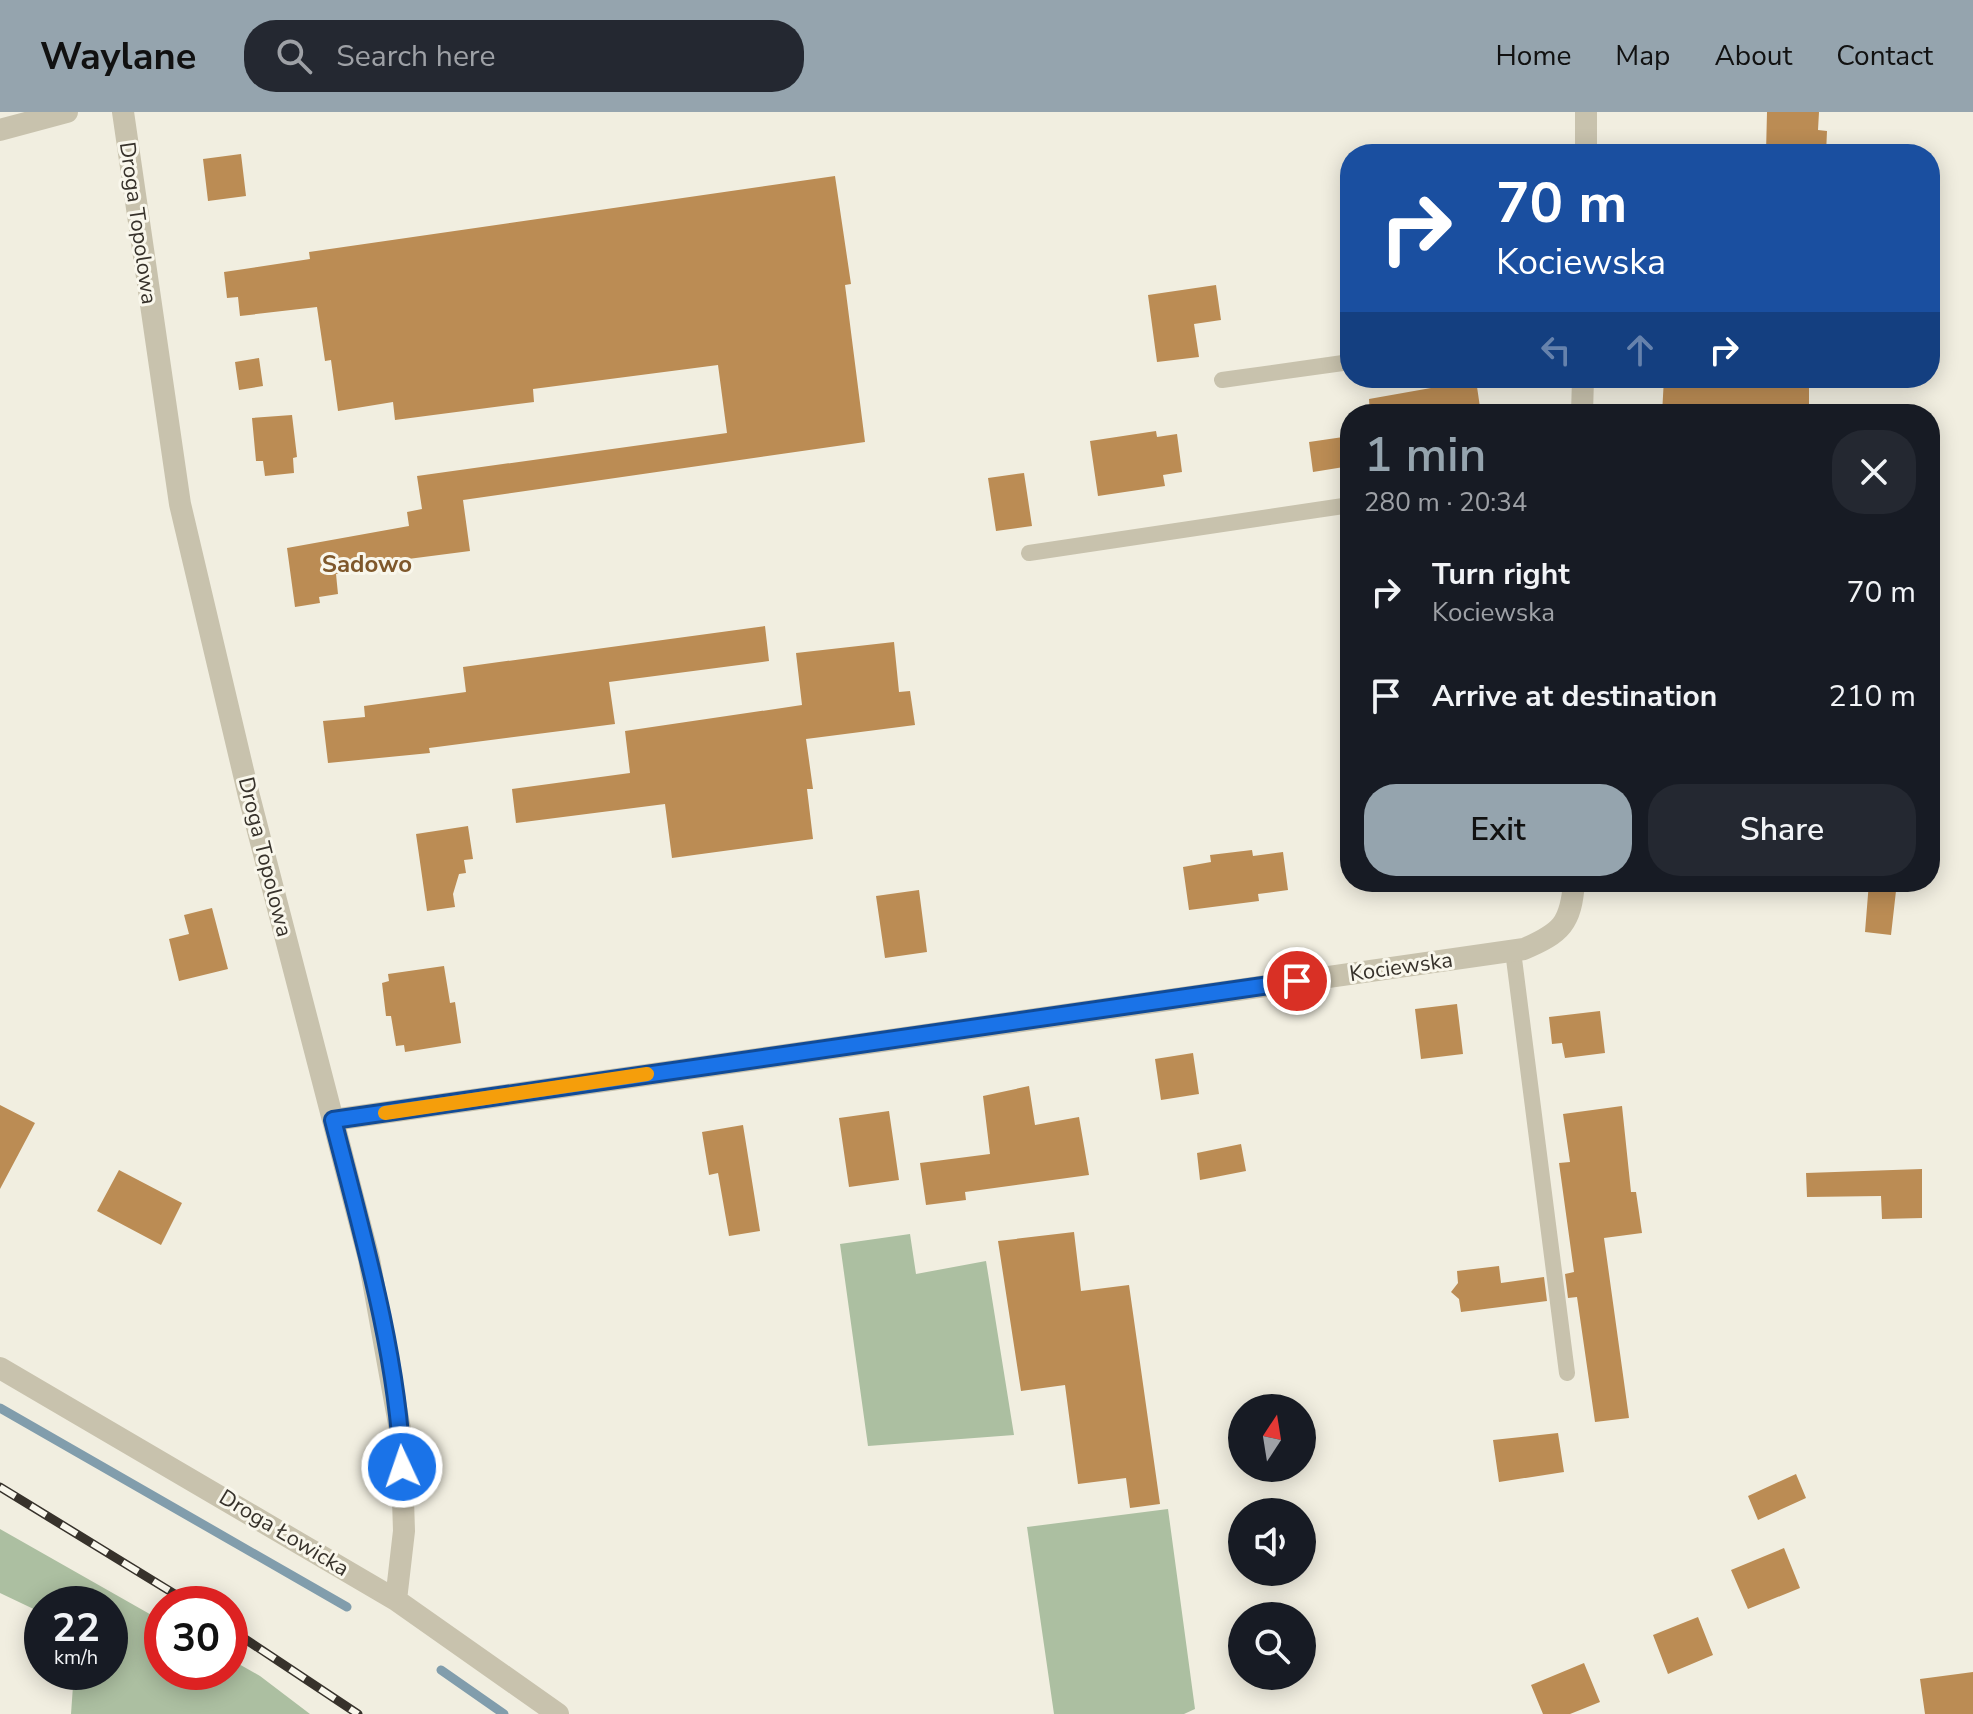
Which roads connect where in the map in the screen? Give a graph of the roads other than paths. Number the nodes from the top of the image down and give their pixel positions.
1 (67, 112) edge
2 (123, 112) edge
3 (1586, 112) edge
4 (0, 130) edge
5 (1586, 144) edge
6 (1340, 363) edge
7 (1222, 380) dead end
8 (1340, 506) edge
9 (1029, 553) dead end
10 (1573, 892) edge
11 (1513, 951) junction
12 (333, 1120) junction
13 (0, 1368) edge
14 (1567, 1373) dead end
15 (396, 1600) junction
16 (558, 1714) edge

1 - 4 street
2 - 12 street, Droga Topolowa
3 - 5 street
6 - 7 lane
8 - 9 lane
10 - 11 street, Kociewska
11 - 12 street, Kociewska
11 - 14 lane
12 - 15 street, Droga Topolowa
13 - 15 street, Droga Łowicka
15 - 16 street, Droga Łowicka

